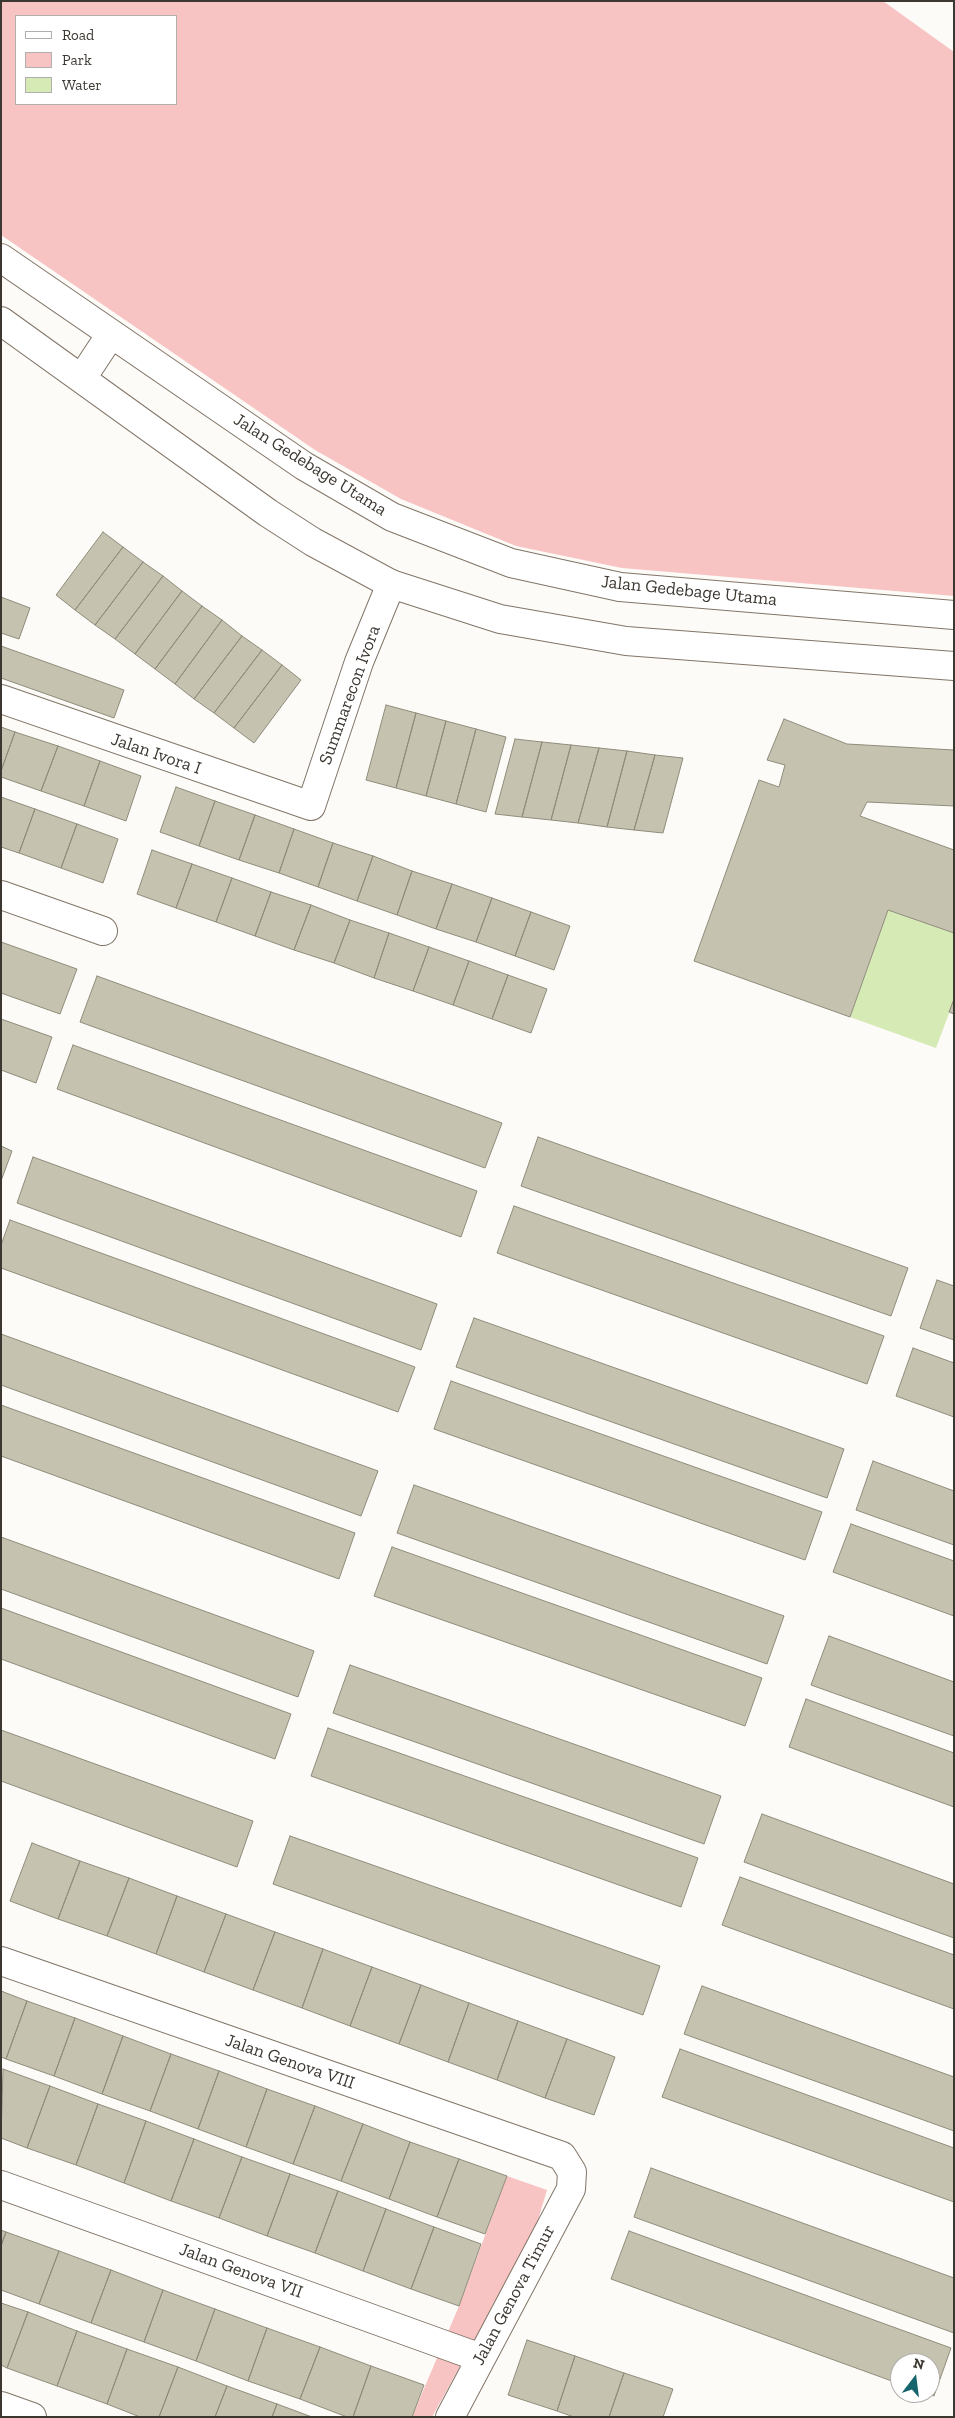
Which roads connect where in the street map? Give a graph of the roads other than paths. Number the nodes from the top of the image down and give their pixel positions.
1 (1, 258) edge
2 (1, 321) edge
3 (111, 334) junction
4 (82, 378) junction
5 (391, 584) junction
6 (954, 615) edge
7 (954, 666) edge
8 (1, 700) edge
9 (311, 806) joint
10 (1, 895) edge
11 (103, 931) dead end
12 (1, 1961) edge
13 (572, 2172) joint
14 (1, 2184) edge
15 (481, 2358) junction
16 (1, 2406) edge
17 (32, 2417) edge
18 (450, 2417) edge

1 - 3 street, Jalan Gedebage Utama
2 - 4 street
3 - 4 street
3 - 6 street, Jalan Gedebage Utama
4 - 5 street
5 - 7 street
5 - 9 street, Summarecon Ivora
8 - 9 street, Jalan Ivora I
10 - 11 street
12 - 13 street, Jalan Genova VIII
13 - 15 street, Jalan Genova Timur
14 - 15 street, Jalan Genova VII
15 - 18 street, Jalan Genova Timur
16 - 17 street

